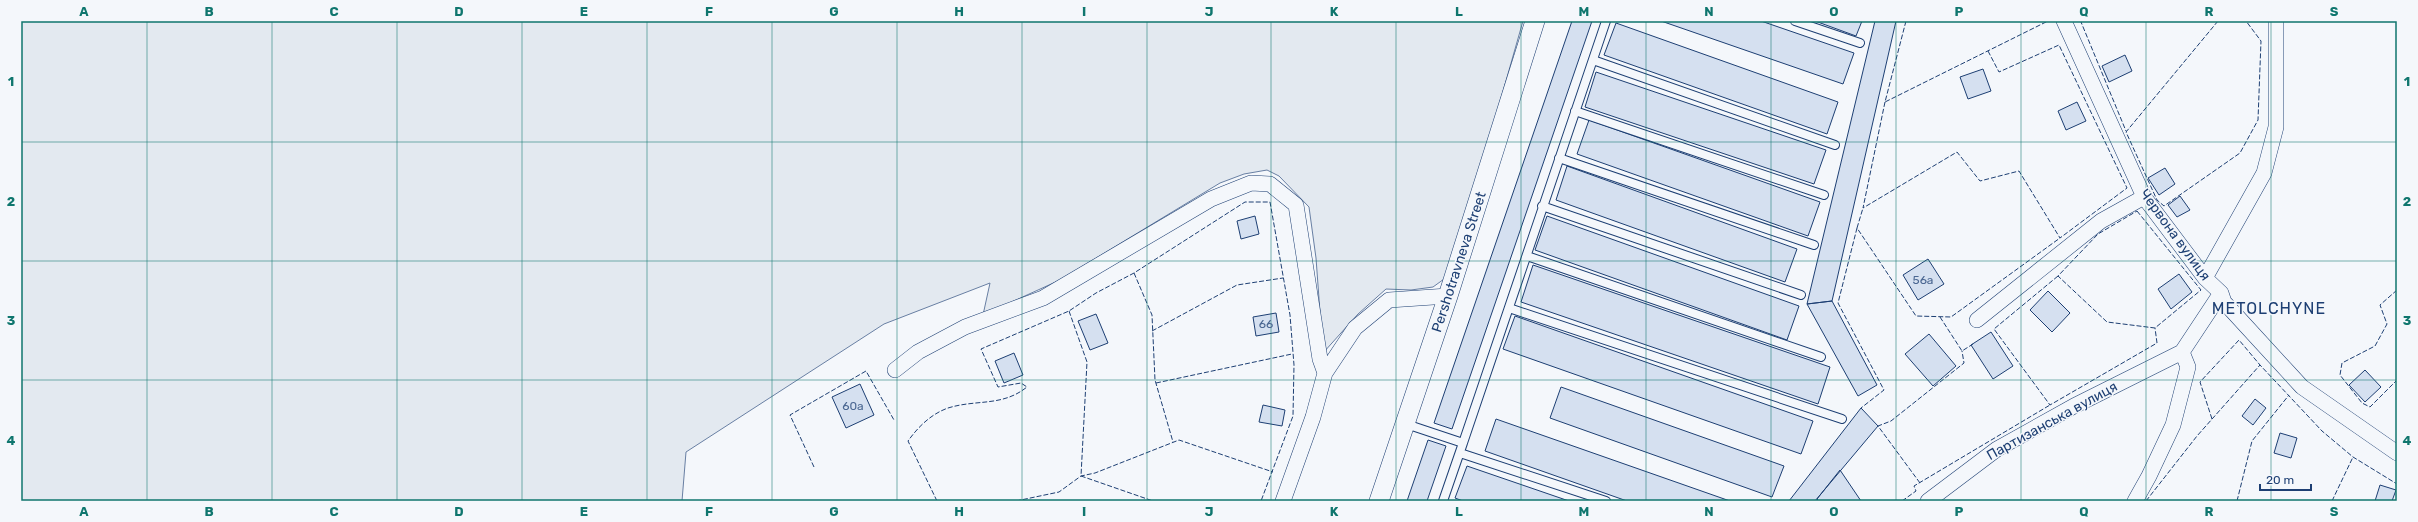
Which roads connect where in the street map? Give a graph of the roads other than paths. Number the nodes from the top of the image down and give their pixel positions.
1 (1535, 21) edge
2 (1606, 21) edge
3 (1796, 21) edge
4 (2064, 21) edge
5 (2276, 21) edge
6 (1860, 43) dead end
7 (1593, 60) junction
8 (1575, 110) junction
9 (1835, 144) dead end
10 (1559, 158) junction
11 (1824, 195) dead end
12 (2144, 197) junction
13 (1542, 206) junction
14 (1814, 245) dead end
15 (1527, 256) junction
16 (2205, 278) junction
17 (2221, 293) junction
18 (1801, 295) dead end
19 (1448, 296) junction
20 (1510, 308) junction
21 (1977, 320) dead end
22 (2182, 352) junction
23 (1821, 357) dead end
24 (895, 370) dead end
25 (1325, 373) junction
26 (1842, 419) dead end
27 (1406, 424) junction
28 (1463, 443) junction
29 (1460, 453) junction
30 (2397, 453) edge
31 (1283, 501) edge
32 (1379, 501) edge
33 (1443, 501) edge
34 (1606, 501) edge
35 (1928, 501) edge
36 (2135, 501) edge

1 - 19 street, Pershotravneva Street
2 - 7 lane
3 - 6 lane
4 - 12 street, Червона вулиця
5 - 16 street
7 - 8 lane
7 - 9 lane
8 - 10 lane
8 - 11 lane
10 - 13 lane
10 - 14 lane
12 - 16 street, Червона вулиця
12 - 21 street
13 - 15 lane
13 - 18 lane
15 - 20 lane
15 - 23 lane
16 - 17 street, Червона вулиця
17 - 22 street
17 - 30 street, Червона вулиця
19 - 25 street
19 - 27 street, Pershotravneva Street
20 - 26 lane
20 - 28 lane
22 - 35 street, Партизанська вулиця
22 - 36 street
24 - 25 street
25 - 31 street
27 - 28 lane
27 - 32 street, Pershotravneva Street
28 - 29 lane
29 - 33 lane
29 - 34 lane

